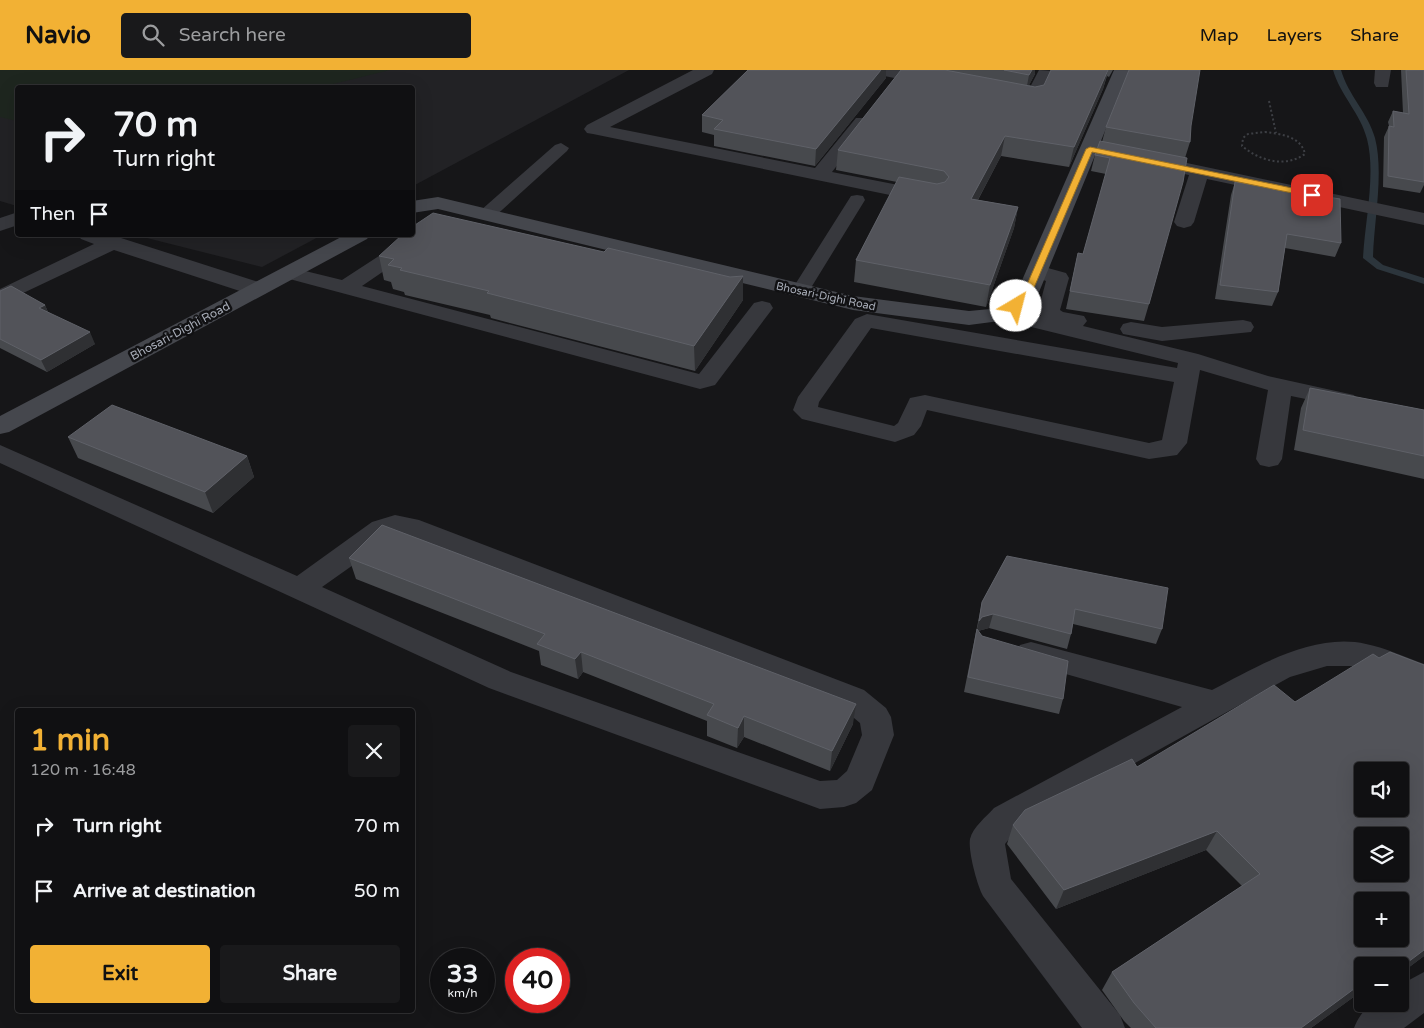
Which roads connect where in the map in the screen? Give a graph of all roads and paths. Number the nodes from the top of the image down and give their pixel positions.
1 (706, 70) edge
2 (879, 70) edge
3 (1044, 71) edge
4 (900, 74) junction
5 (1064, 75) edge
6 (1112, 79) edge
7 (957, 85) edge
8 (888, 89) edge
9 (994, 92) edge
10 (1269, 101) dead end
11 (871, 110) edge
12 (1276, 134) junction
13 (561, 148) dead end
14 (1136, 158) edge
15 (1200, 170) junction
16 (819, 176) junction
17 (934, 198) edge
18 (857, 200) dead end
19 (415, 207) edge
20 (0, 212) edge
21 (486, 215) junction
22 (15, 216) edge
23 (15, 218) edge
24 (1424, 219) edge
25 (1184, 222) dead end
26 (0, 225) edge
27 (95, 237) edge
28 (356, 237) edge
29 (114, 242) junction
30 (1038, 271) junction
31 (289, 273) junction
32 (682, 282) edge
33 (345, 288) junction
34 (257, 289) junction
35 (800, 292) junction
36 (0, 297) edge
37 (762, 308) dead end
38 (1006, 314) junction
39 (1243, 327) dead end
40 (1188, 368) junction
41 (1281, 386) junction
42 (1367, 406) edge
43 (0, 426) edge
44 (0, 453) edge
45 (1269, 460) dead end
46 (301, 588) junction
47 (1008, 646) edge
48 (1424, 676) edge
49 (1213, 703) junction
50 (1424, 990) edge
51 (1106, 1028) edge
52 (1374, 1028) edge

1 - 16 street
2 - 4 street
3 - 5 street
3 - 9 street
4 - 7 street
4 - 8 street
6 - 30 street
10 - 12 path
11 - 16 street
12 - 12 path
13 - 21 lane
14 - 15 street
15 - 24 street
15 - 25 street
16 - 17 street
18 - 35 lane
19 - 21 street, Bhosari-Dighi Road
20 - 22 street
21 - 35 street, Bhosari-Dighi Road
23 - 26 street
27 - 29 street
28 - 31 street, Bhosari-Dighi Road
29 - 34 street
29 - 36 street
30 - 38 street
30 - 39 street
31 - 33 street
31 - 34 street, Bhosari-Dighi Road
32 - 33 street
33 - 37 street
34 - 43 street, Bhosari-Dighi Road
35 - 38 street, Bhosari-Dighi Road
38 - 40 street
40 - 40 street
40 - 41 street
41 - 42 street
41 - 45 street
44 - 46 street
46 - 46 street
47 - 49 street
48 - 49 street
49 - 51 street
50 - 52 street

